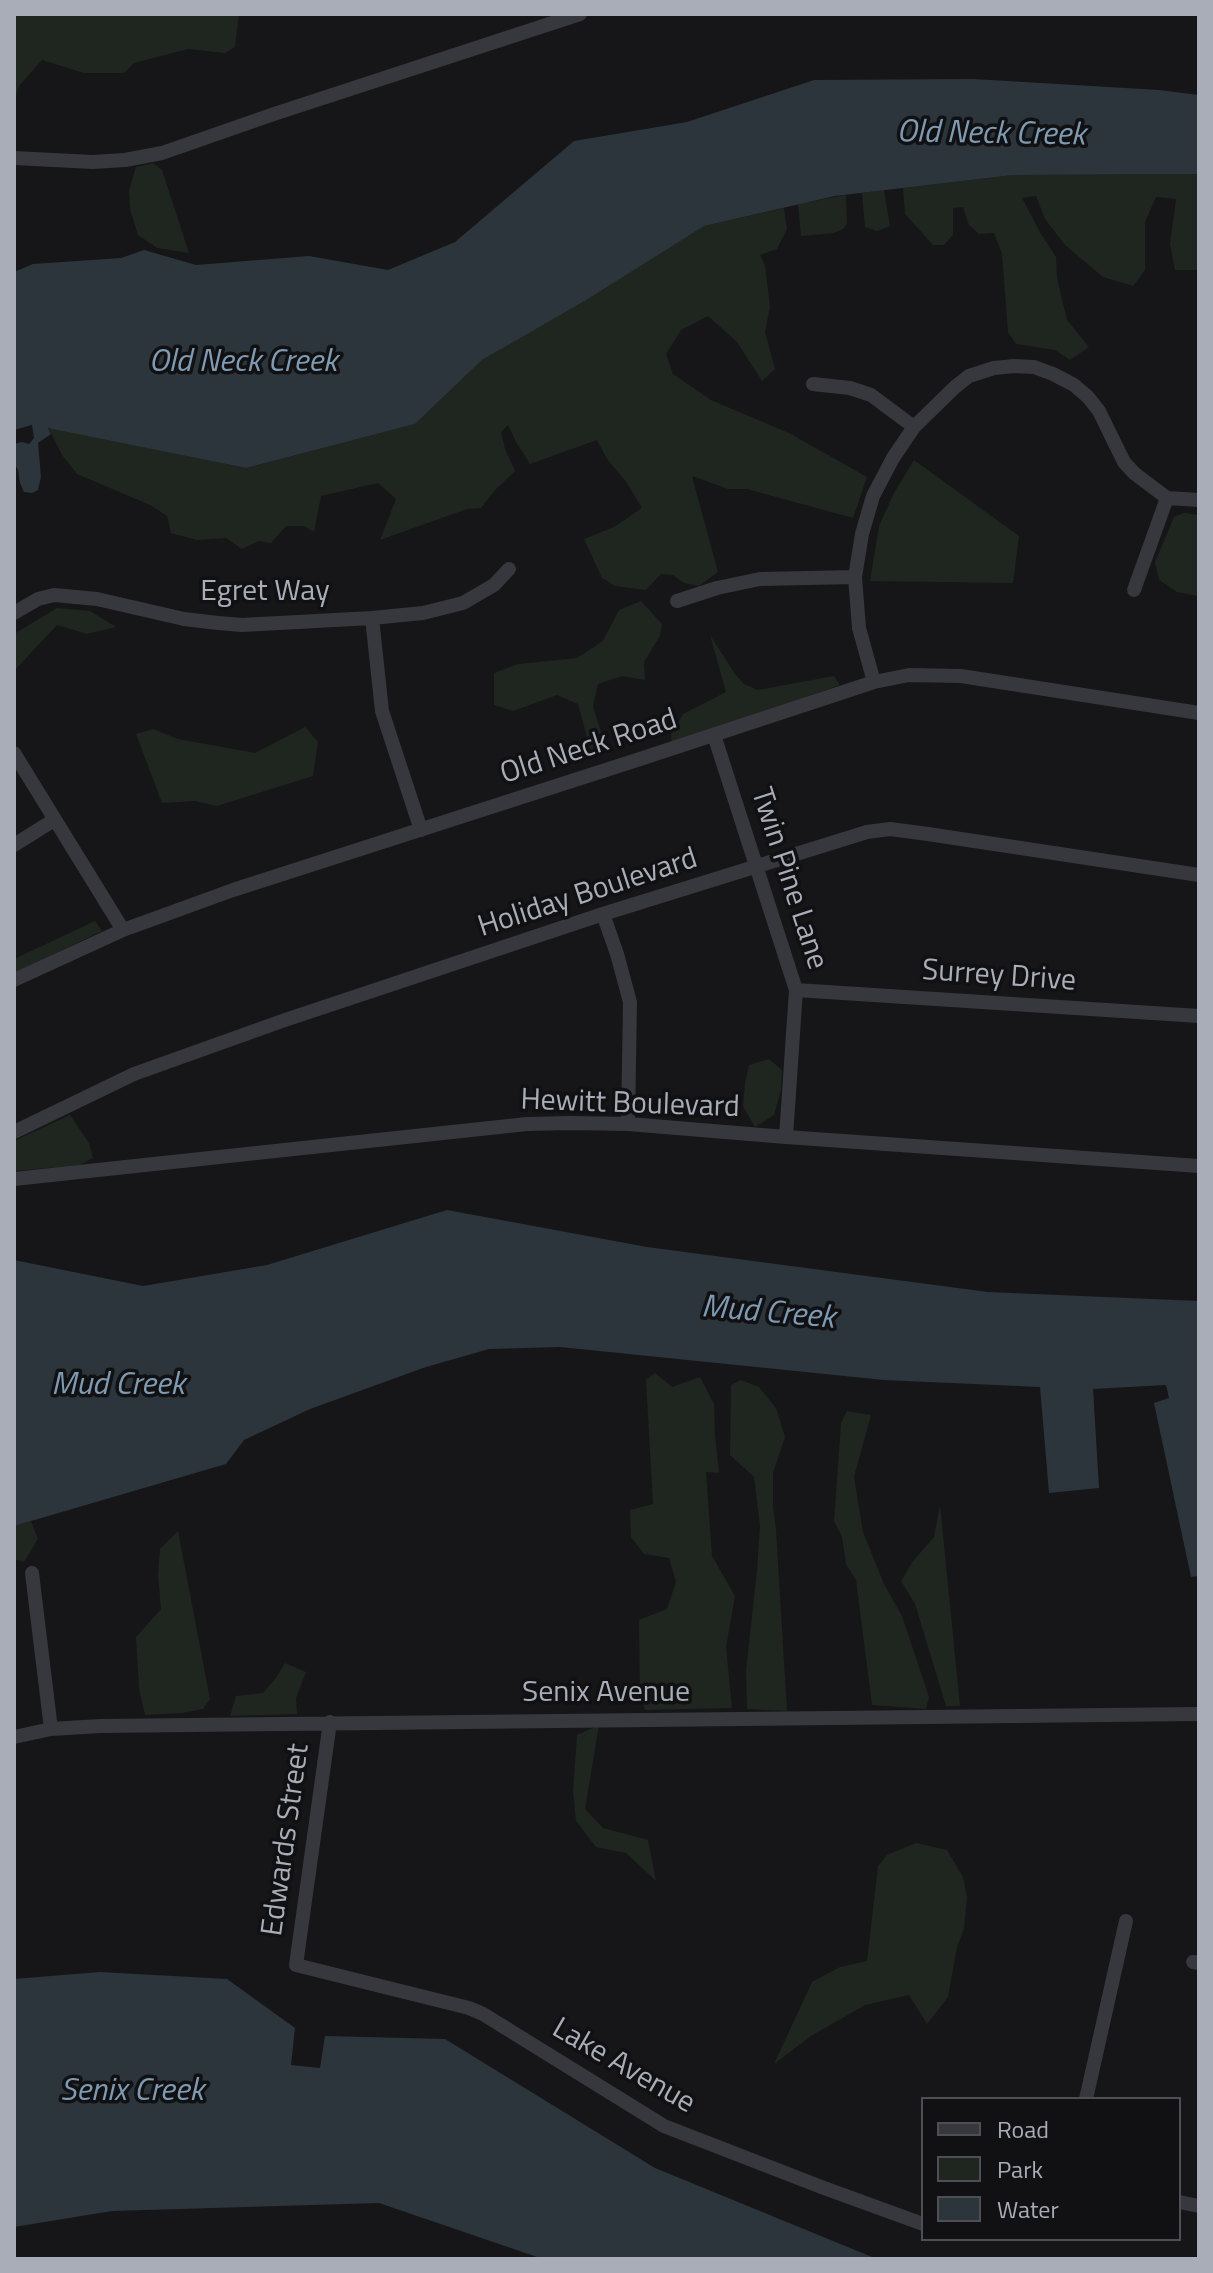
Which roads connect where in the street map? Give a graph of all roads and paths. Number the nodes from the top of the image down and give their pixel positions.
1 (580, 14) edge
2 (14, 158) edge
3 (813, 384) dead end
4 (914, 427) junction
5 (1167, 498) junction
6 (1199, 500) edge
7 (509, 569) dead end
8 (855, 577) junction
9 (1134, 590) dead end
10 (677, 601) dead end
11 (14, 613) edge
12 (372, 618) junction
13 (874, 682) junction
14 (1199, 713) edge
15 (714, 735) junction
16 (14, 753) edge
17 (54, 820) junction
18 (421, 830) junction
19 (14, 845) edge
20 (758, 867) junction
21 (1199, 875) edge
22 (603, 914) junction
23 (123, 930) junction
24 (14, 980) edge
25 (796, 990) junction
26 (1199, 1016) edge
27 (628, 1124) junction
28 (14, 1132) edge
29 (786, 1137) junction
30 (1199, 1166) edge
31 (14, 1179) edge
32 (32, 1573) dead end
33 (1199, 1714) edge
34 (330, 1722) junction
35 (51, 1729) junction
36 (14, 1737) edge
37 (1126, 1921) dead end
38 (296, 1965) joint
39 (1086, 2097) edge
40 (921, 2223) edge

1 - 2 street
3 - 4 street
4 - 5 street
4 - 8 street
5 - 6 street
5 - 9 street
7 - 12 street, Egret Way
8 - 10 street
8 - 13 street
11 - 12 street, Egret Way
12 - 18 street
13 - 14 street, Old Neck Road
13 - 15 street, Old Neck Road
15 - 18 street, Old Neck Road
15 - 20 street, Twin Pine Lane
16 - 17 street
17 - 19 street
17 - 23 street
18 - 23 street, Old Neck Road
20 - 21 street, Holiday Boulevard
20 - 22 street, Holiday Boulevard
20 - 25 street, Twin Pine Lane
22 - 27 street
22 - 28 street, Holiday Boulevard
23 - 24 street, Old Neck Road
25 - 26 street, Surrey Drive
25 - 29 street, Twin Pine Lane
27 - 29 street, Hewitt Boulevard
27 - 31 street, Hewitt Boulevard
29 - 30 street, Hewitt Boulevard
32 - 35 street
33 - 34 street, Senix Avenue
34 - 35 street, Senix Avenue
34 - 38 street, Edwards Street
35 - 36 street, Senix Avenue
37 - 39 street
38 - 40 street, Lake Avenue

